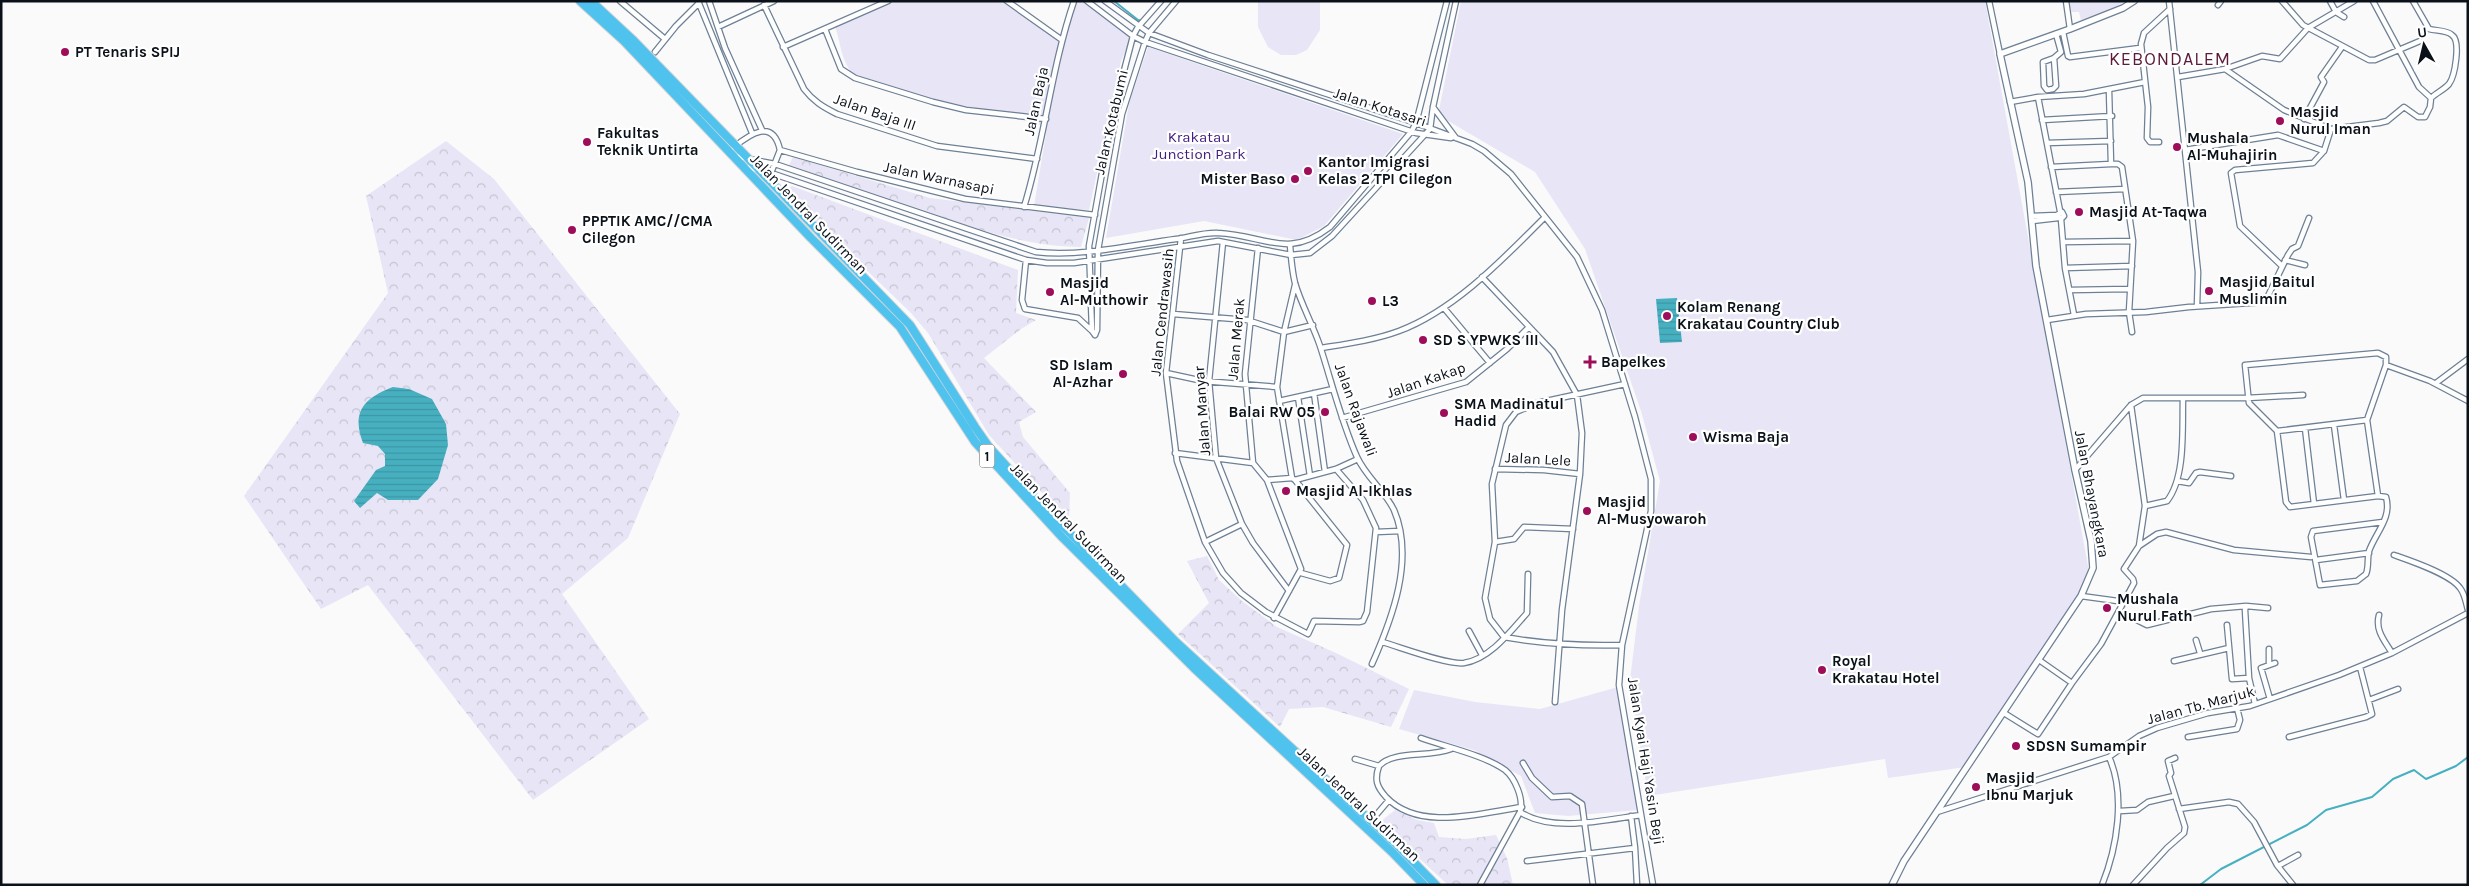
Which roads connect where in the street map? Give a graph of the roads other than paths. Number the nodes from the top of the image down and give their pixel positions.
1 (580, 1) edge
2 (591, 1) edge
3 (620, 1) edge
4 (692, 1) edge
5 (709, 1) edge
6 (774, 1) edge
7 (888, 1) edge
8 (1008, 1) edge
9 (1074, 1) edge
10 (1087, 1) edge
11 (1104, 1) edge
12 (1161, 1) edge
13 (1176, 1) edge
14 (1447, 1) edge
15 (1456, 1) edge
16 (1989, 1) edge
17 (2066, 1) edge
18 (2134, 1) edge
19 (2169, 1) edge
20 (2282, 1) edge
21 (2330, 1) edge
22 (2354, 1) edge
23 (2373, 1) edge
24 (2413, 1) edge
25 (699, 2) edge
26 (764, 5) junction
27 (694, 7) junction
28 (2170, 9) junction
29 (2336, 12) junction
30 (2344, 17) dead end
31 (718, 27) junction
32 (1138, 27) junction
33 (2308, 28) junction
34 (825, 29) junction
35 (2066, 30) junction
36 (1149, 33) junction
37 (2056, 34) junction
38 (1133, 36) junction
39 (665, 39) junction
40 (1062, 40) junction
41 (2420, 41) dead end
42 (1145, 42) junction
43 (783, 47) junction
44 (2140, 48) junction
45 (2342, 48) junction
46 (2400, 51) junction
47 (655, 52) dead end
48 (2000, 54) junction
49 (2054, 58) junction
50 (1433, 62) junction
51 (1442, 64) junction
52 (2225, 69) junction
53 (2178, 77) junction
54 (2145, 82) junction
55 (2109, 90) junction
56 (2038, 97) junction
57 (2431, 98) junction
58 (2010, 102) junction
59 (1433, 107) junction
60 (2112, 116) junction
61 (1046, 119) junction
62 (2304, 119) junction
63 (2042, 120) junction
64 (1416, 123) junction
65 (1430, 129) junction
66 (2331, 129) junction
67 (762, 130) junction
68 (1411, 132) junction
69 (752, 133) junction
70 (1426, 136) junction
71 (1457, 139) junction
72 (2111, 141) junction
73 (1403, 142) junction
74 (2159, 142) dead end
75 (2046, 143) junction
76 (780, 150) junction
77 (1413, 150) junction
78 (2185, 150) junction
79 (733, 151) junction
80 (2324, 151) junction
81 (747, 158) junction
82 (1037, 158) junction
83 (775, 164) junction
84 (2111, 164) junction
85 (745, 167) junction
86 (2051, 167) junction
87 (758, 169) junction
88 (772, 173) junction
89 (2125, 189) junction
90 (2056, 192) junction
91 (1024, 206) junction
92 (1095, 215) junction
93 (2059, 216) junction
94 (1545, 217) junction
95 (2032, 218) junction
96 (2309, 218) dead end
97 (1182, 238) junction
98 (2133, 241) junction
99 (1223, 242) junction
100 (2063, 242) junction
101 (1290, 245) junction
102 (1182, 247) junction
103 (1258, 248) junction
104 (1098, 250) junction
105 (1088, 251) junction
106 (1291, 255) junction
107 (1026, 260) junction
108 (1097, 260) junction
109 (2285, 260) junction
110 (1088, 261) junction
111 (2305, 265) dead end
112 (2132, 266) junction
113 (2282, 266) junction
114 (2066, 268) junction
115 (1482, 277) junction
116 (2277, 280) junction
117 (2308, 283) dead end
118 (1295, 284) junction
119 (2130, 289) junction
120 (2070, 290) junction
121 (2197, 306) junction
122 (1444, 308) junction
123 (2129, 312) junction
124 (1173, 314) junction
125 (2074, 315) junction
126 (1214, 317) junction
127 (2047, 320) junction
128 (1250, 321) junction
129 (1313, 325) junction
130 (1529, 326) junction
131 (1095, 331) junction
132 (1284, 332) junction
133 (2132, 332) dead end
134 (1321, 348) junction
135 (2468, 359) edge
136 (1490, 363) junction
137 (2386, 365) junction
138 (1166, 373) junction
139 (1209, 382) junction
140 (2436, 383) junction
141 (1625, 384) junction
142 (1244, 386) junction
143 (1277, 387) junction
144 (1333, 389) junction
145 (2468, 391) edge
146 (1314, 393) junction
147 (1577, 395) junction
148 (2304, 395) dead end
149 (2461, 396) junction
150 (1298, 397) junction
151 (2183, 398) junction
152 (2247, 398) junction
153 (1279, 401) junction
154 (2468, 401) edge
155 (2131, 405) junction
156 (1342, 418) junction
157 (2367, 420) junction
158 (2334, 425) junction
159 (2305, 428) junction
160 (2277, 431) junction
161 (1175, 453) junction
162 (1216, 458) junction
163 (1358, 460) junction
164 (1253, 462) junction
165 (1336, 469) junction
166 (1495, 469) junction
167 (2075, 470) junction
168 (1325, 472) junction
169 (1580, 474) junction
170 (1310, 476) junction
171 (2231, 476) dead end
172 (1293, 479) junction
173 (1267, 480) junction
174 (2177, 481) junction
175 (2378, 496) junction
176 (2344, 500) junction
177 (2314, 504) junction
178 (2145, 506) junction
179 (2383, 522) junction
180 (1242, 524) junction
181 (1573, 529) junction
182 (1400, 531) junction
183 (1376, 532) junction
184 (1205, 542) junction
185 (1495, 542) junction
186 (2139, 546) junction
187 (2368, 553) junction
188 (2394, 555) dead end
189 (2310, 557) dead end
190 (2316, 560) junction
191 (1301, 573) junction
192 (1528, 574) dead end
193 (1289, 591) junction
194 (2081, 596) junction
195 (2125, 602) junction
196 (2246, 606) junction
197 (2268, 608) dead end
198 (2119, 611) junction
199 (2468, 612) edge
200 (2379, 615) dead end
201 (1274, 618) junction
202 (2227, 625) dead end
203 (1469, 631) dead end
204 (1504, 637) junction
205 (2196, 640) dead end
206 (1382, 642) junction
207 (1560, 643) junction
208 (1622, 645) junction
209 (2229, 648) junction
210 (2269, 649) dead end
211 (2200, 653) junction
212 (2392, 653) junction
213 (1482, 656) junction
214 (2039, 660) junction
215 (2174, 661) dead end
216 (1372, 664) dead end
217 (2360, 667) junction
218 (2248, 678) junction
219 (2072, 683) junction
220 (2398, 689) dead end
221 (2270, 699) junction
222 (2369, 700) junction
223 (1555, 702) dead end
224 (2255, 704) junction
225 (2237, 708) junction
226 (2004, 713) junction
227 (2188, 737) dead end
228 (2289, 737) dead end
229 (1421, 738) dead end
230 (1451, 749) junction
231 (2109, 757) junction
232 (2175, 758) dead end
233 (1355, 759) dead end
234 (1523, 763) dead end
235 (1379, 766) junction
236 (2174, 796) junction
237 (1389, 800) junction
238 (2179, 809) junction
239 (1521, 810) junction
240 (2120, 811) junction
241 (1937, 812) junction
242 (1641, 815) junction
243 (1631, 816) junction
244 (1371, 821) junction
245 (1586, 822) junction
246 (1635, 848) junction
247 (1589, 853) junction
248 (2298, 855) dead end
249 (1527, 861) dead end
250 (2278, 866) junction
251 (1424, 885) edge
252 (1436, 885) edge
253 (1480, 885) edge
254 (1593, 885) edge
255 (1637, 885) edge
256 (1653, 885) edge
257 (1892, 885) edge
258 (2102, 885) edge
259 (2133, 885) edge
260 (2293, 885) edge

1 - 79 highway, Jalan Jendral Sudirman / 1
2 - 79 highway, 1
3 - 39 street
4 - 27 street
5 - 31 street
6 - 26 street
7 - 34 street
8 - 40 street
9 - 40 street, Jalan Baja
10 - 38 street, Jalan Kotasari
11 - 32 street, Jalan Kotasari
12 - 32 street, Jalan Kotabumi
13 - 36 street, Jalan Kotabumi
14 - 50 street
15 - 51 street
16 - 48 street
17 - 35 street
18 - 35 street
19 - 28 street
20 - 33 street
21 - 29 street
22 - 29 street
23 - 46 street
24 - 57 street
25 - 27 street
25 - 69 street
26 - 31 street
26 - 43 street, Jalan Baja III
27 - 39 street
28 - 44 street
28 - 53 street
29 - 30 street
29 - 33 street
31 - 67 street
32 - 36 street, Jalan Kotasari
32 - 38 street, Jalan Kotabumi
33 - 45 street
33 - 52 street
34 - 43 street
34 - 61 street
35 - 37 street
35 - 44 street
36 - 42 street, Jalan Kotabumi
36 - 64 street, Jalan Kotasari
37 - 48 street
37 - 49 street
38 - 42 street, Jalan Kotasari
38 - 92 street, Jalan Kotabumi
39 - 47 street
40 - 61 street, Jalan Baja
41 - 46 street
42 - 68 street, Jalan Kotasari
42 - 104 street, Jalan Kotabumi
43 - 82 street, Jalan Baja III
44 - 54 street
45 - 46 street
45 - 62 street
46 - 57 street
48 - 58 street, Jalan Bhayangkara
49 - 49 street
50 - 51 street
50 - 64 street
51 - 59 street
52 - 53 street
52 - 62 street
53 - 78 street
54 - 55 street
54 - 74 street
55 - 56 street
55 - 60 street
56 - 58 street
56 - 63 street
57 - 66 street
58 - 95 street, Jalan Bhayangkara
59 - 65 street
59 - 71 street
60 - 63 street
60 - 72 street
61 - 82 street, Jalan Baja
62 - 66 street
63 - 75 street
64 - 65 street, Jalan Kotasari
64 - 68 street
65 - 70 street
65 - 71 street, Jalan Kotasari
66 - 80 street
67 - 69 street
67 - 76 street
68 - 70 street, Jalan Kotasari
68 - 73 street
69 - 79 street
70 - 71 street, Jalan Kotasari
70 - 77 street
71 - 94 street, Jalan Kyai Haji Yasin Beji
72 - 75 street
72 - 84 street
73 - 77 street
73 - 101 street
75 - 86 street
76 - 83 street
76 - 91 street, Jalan Warnasapi
77 - 106 street
78 - 80 street
78 - 121 street
79 - 81 highway, 1
79 - 85 highway, Jalan Jendral Sudirman / 1
80 - 113 street
81 - 83 street
81 - 87 highway, 1
82 - 91 street, Jalan Baja
83 - 88 street
83 - 105 street
84 - 86 street
84 - 89 street
85 - 87 street
85 - 251 highway, Jalan Jendral Sudirman / 1
86 - 90 street
87 - 88 street
87 - 244 highway, Jalan Jendral Sudirman / 1
88 - 107 street
89 - 90 street
89 - 98 street
90 - 93 street
91 - 92 street, Jalan Warnasapi
92 - 105 street, Jalan Kotabumi
93 - 95 street
93 - 100 street
94 - 115 street
94 - 141 street, Jalan Kyai Haji Yasin Beji
95 - 127 street, Jalan Bhayangkara
96 - 109 street
97 - 101 street
97 - 102 street, Jalan Cendrawasih
97 - 104 street
98 - 100 street
98 - 112 street
99 - 102 street
99 - 103 street
99 - 126 street, Jalan Manyar
100 - 114 street
101 - 106 street, Jalan Rajawali
102 - 108 street
102 - 124 street, Jalan Cendrawasih
103 - 106 street
103 - 128 street, Jalan Merak
104 - 105 street
104 - 108 street, Jalan Kotabumi
105 - 110 street, Jalan Kotabumi
106 - 118 street, Jalan Rajawali
107 - 110 street
107 - 131 street
108 - 110 street
108 - 131 street, Jalan Kotabumi
109 - 111 street
109 - 113 street
110 - 131 street, Jalan Kotabumi
112 - 114 street
112 - 119 street
113 - 116 street
114 - 120 street
115 - 122 street
115 - 130 street
116 - 117 street
116 - 121 street
118 - 129 street, Jalan Rajawali
118 - 132 street
119 - 120 street
119 - 123 street
120 - 125 street
121 - 123 street
122 - 134 street
122 - 136 street
123 - 125 street
123 - 133 street
124 - 126 street
124 - 138 street, Jalan Cendrawasih
125 - 127 street
126 - 128 street
126 - 139 street, Jalan Manyar
127 - 167 street, Jalan Bhayangkara
128 - 132 street
128 - 142 street, Jalan Merak
129 - 132 street
129 - 134 street, Jalan Rajawali
130 - 136 street, Jalan Kakap
130 - 147 street
132 - 143 street
134 - 144 street, Jalan Rajawali
135 - 140 street
136 - 156 street, Jalan Kakap
137 - 140 street
137 - 152 street
137 - 157 street
138 - 139 street
138 - 161 street, Jalan Cendrawasih
139 - 142 street
139 - 162 street, Jalan Manyar
140 - 149 street
141 - 147 street
141 - 208 street, Jalan Kyai Haji Yasin Beji
142 - 143 street
142 - 164 street, Jalan Merak
143 - 153 street
144 - 146 street
144 - 156 street, Jalan Rajawali
145 - 149 street
146 - 150 street
146 - 168 street
147 - 166 street
147 - 169 street
148 - 152 street
149 - 154 street
150 - 153 street
150 - 170 street
151 - 152 street
151 - 155 street
151 - 174 street
152 - 160 street
153 - 172 street
155 - 167 street
155 - 178 street
156 - 163 street, Jalan Rajawali
157 - 158 street
157 - 175 street
158 - 159 street
158 - 176 street
159 - 160 street
159 - 177 street
160 - 177 street
161 - 162 street
161 - 184 street, Jalan Cendrawasih
162 - 164 street
162 - 180 street, Jalan Manyar
163 - 165 street
163 - 182 street, Jalan Rajawali
164 - 173 street
165 - 168 street
165 - 183 street
166 - 169 street, Jalan Lele
166 - 185 street
167 - 194 street, Jalan Bhayangkara
168 - 170 street
169 - 181 street
170 - 172 street
171 - 174 street
172 - 173 street
172 - 191 street
173 - 191 street
174 - 178 street
175 - 176 street
175 - 179 street
176 - 177 street
178 - 186 street
179 - 187 street
179 - 190 street
180 - 184 street
180 - 193 street, Jalan Manyar
181 - 185 street
181 - 207 street
182 - 183 street
182 - 206 street, Jalan Rajawali
183 - 201 street, Jalan Cendrawasih
184 - 201 street, Jalan Cendrawasih
185 - 204 street
186 - 189 street
186 - 195 street
187 - 190 street
187 - 190 street
188 - 199 street
191 - 193 street
192 - 204 street
193 - 201 street
194 - 195 street
194 - 214 street, Jalan Bhayangkara
195 - 198 street
196 - 197 street
196 - 198 street
196 - 218 street
198 - 219 street
199 - 212 street, Jalan Tb. Marjuk
200 - 212 street
202 - 209 street
203 - 213 street
204 - 207 street
204 - 213 street
205 - 211 street
206 - 213 street
206 - 216 street, Jalan Rajawali
207 - 208 street
207 - 223 street
208 - 242 street, Jalan Kyai Haji Yasin Beji
209 - 211 street
209 - 218 street
210 - 221 street
211 - 215 street
212 - 217 street, Jalan Tb. Marjuk
214 - 219 street
214 - 226 street, Jalan Bhayangkara
217 - 221 street, Jalan Tb. Marjuk
217 - 222 street
218 - 224 street
219 - 226 street
220 - 222 street
221 - 224 street, Jalan Tb. Marjuk
222 - 228 street
224 - 225 street, Jalan Tb. Marjuk
225 - 227 street
225 - 231 street, Jalan Tb. Marjuk
226 - 241 street, Jalan Bhayangkara
229 - 230 street
230 - 235 street
230 - 239 street
231 - 240 street
231 - 241 street, Jalan Tb. Marjuk
232 - 236 street
233 - 235 street
234 - 245 street
235 - 237 street
236 - 238 street
236 - 240 street
237 - 239 street
237 - 244 street
238 - 250 street
238 - 259 street
239 - 245 street
239 - 253 street
240 - 258 street
241 - 257 street, Jalan Bhayangkara
242 - 243 street
242 - 256 street, Jalan Kyai Haji Yasin Beji
243 - 245 street
243 - 246 street
244 - 252 highway, Jalan Jendral Sudirman / 1
245 - 247 street
246 - 247 street
246 - 255 street
247 - 249 street
247 - 254 street
248 - 250 street
250 - 260 street

